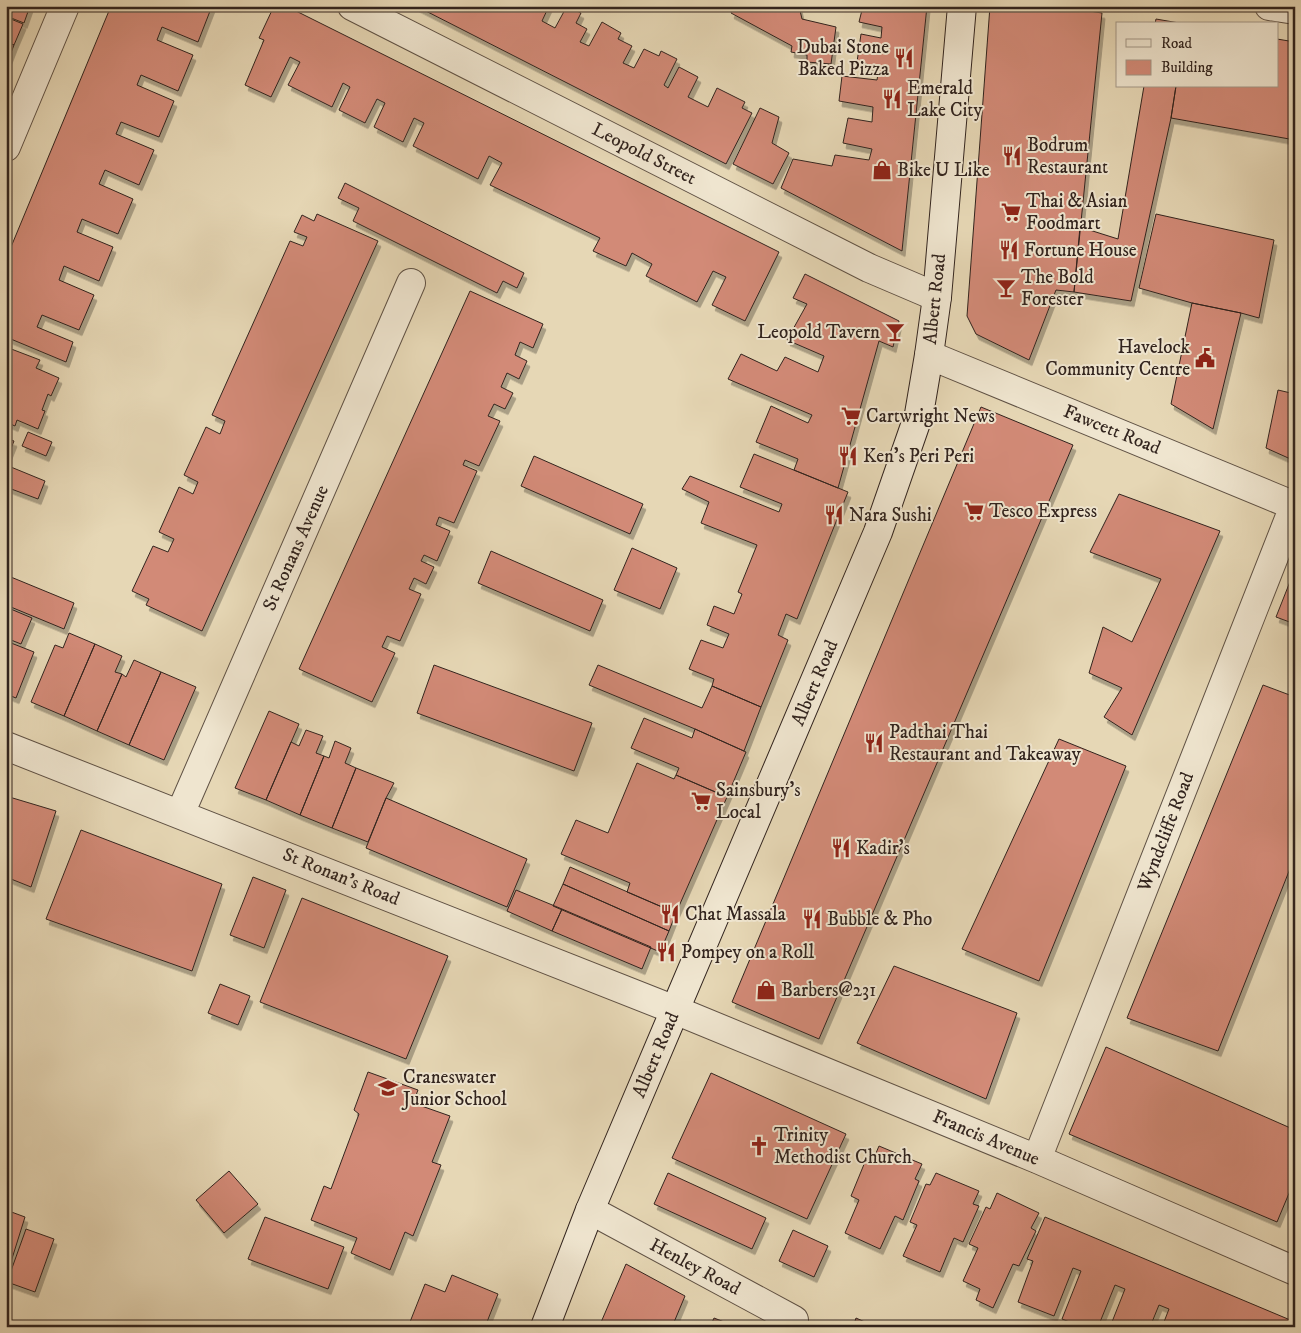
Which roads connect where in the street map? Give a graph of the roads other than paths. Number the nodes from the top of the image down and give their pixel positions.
1 (65, 6) edge
2 (352, 6) edge
3 (962, 6) edge
4 (1269, 6) edge
5 (1295, 10) edge
6 (6, 147) edge
7 (411, 283) dead end
8 (937, 298) junction
9 (929, 355) junction
10 (1295, 506) edge
11 (6, 746) edge
12 (180, 814) junction
13 (676, 1010) junction
14 (1037, 1159) junction
15 (590, 1210) junction
16 (1295, 1271) edge
17 (545, 1327) edge
18 (792, 1327) edge

1 - 6 street
2 - 8 street, Leopold Street
3 - 8 street, Albert Road
4 - 5 street
7 - 12 street, St Ronans Avenue
8 - 9 street, Albert Road
9 - 10 street, Fawcett Road
9 - 13 street, Albert Road
10 - 14 street, Wyndcliffe Road
11 - 12 street, St Ronan's Road
12 - 13 street, St Ronan's Road
13 - 14 street, Francis Avenue
13 - 15 street, Albert Road
14 - 16 street, Francis Avenue
15 - 17 street, Albert Road
15 - 18 street, Henley Road

